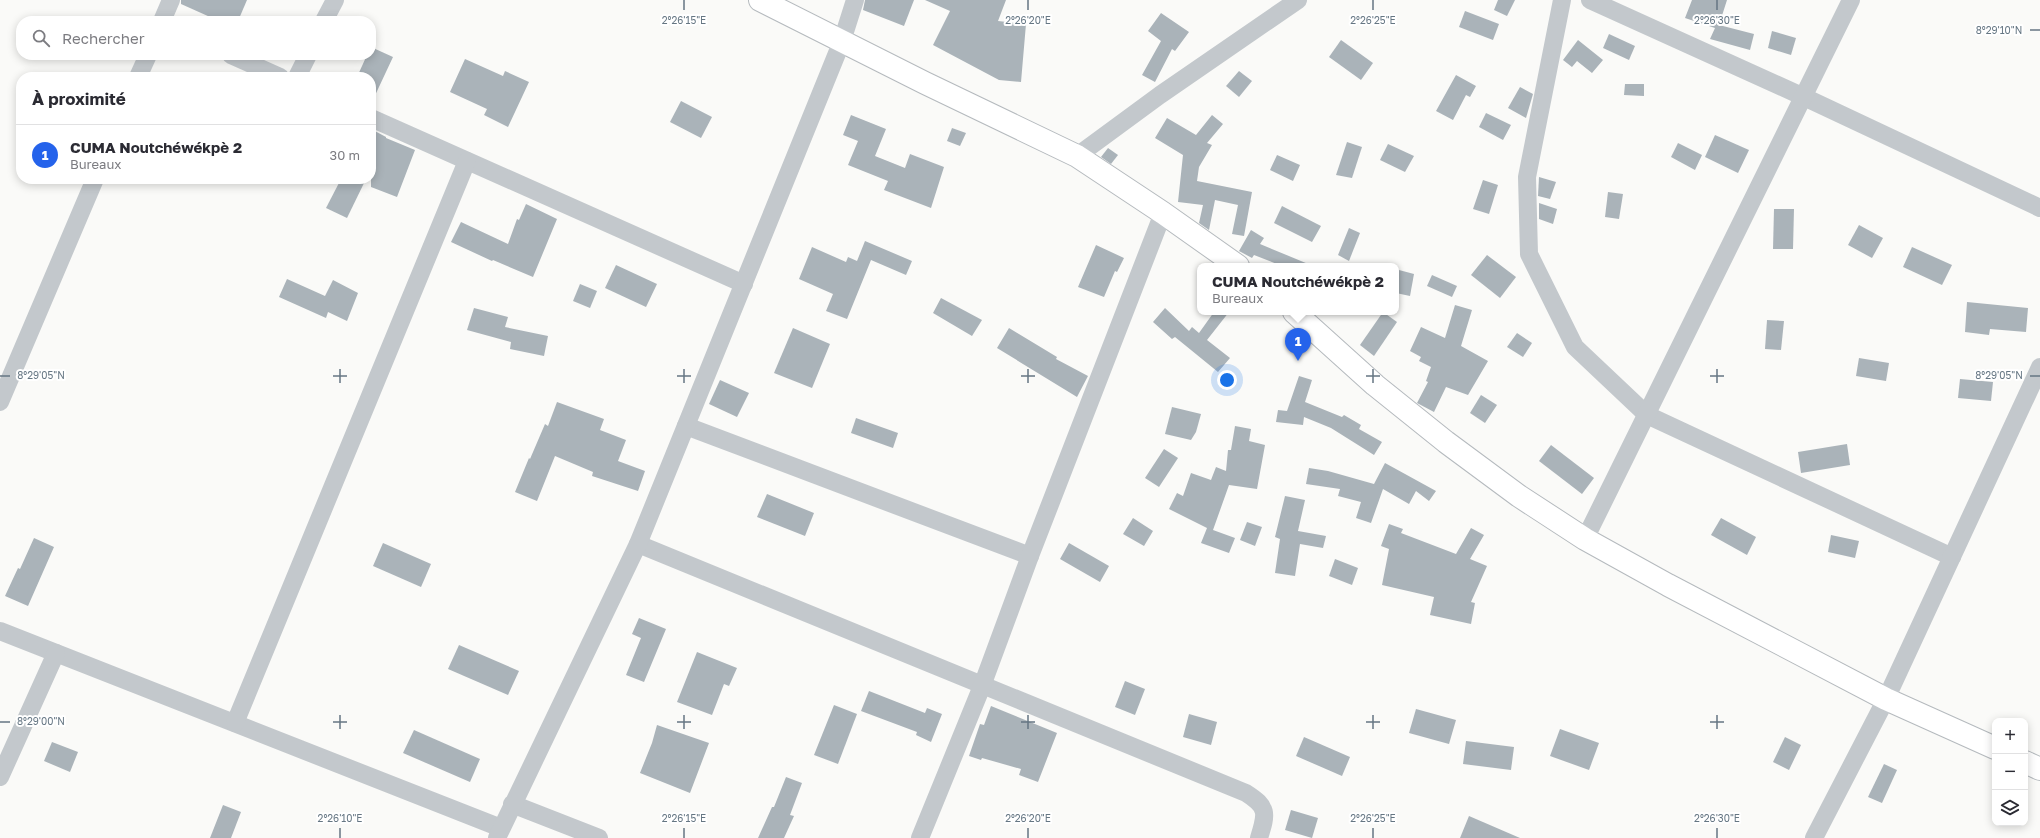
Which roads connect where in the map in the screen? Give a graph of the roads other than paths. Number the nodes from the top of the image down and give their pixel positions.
1 (171, 0) edge
2 (335, 0) edge
3 (760, 0) edge
4 (856, 0) edge
5 (1298, 0) edge
6 (1562, 0) edge
7 (1590, 0) edge
8 (1851, 0) edge
9 (164, 16) edge
10 (327, 16) edge
11 (842, 41) junction
12 (146, 60) edge
13 (242, 60) edge
14 (306, 60) edge
15 (140, 72) edge
16 (269, 72) edge
17 (300, 72) edge
18 (1804, 97) junction
19 (376, 120) edge
20 (1077, 156) junction
21 (467, 161) junction
22 (93, 184) edge
23 (2040, 208) edge
24 (1163, 213) junction
25 (1234, 263) edge
26 (744, 284) junction
27 (1297, 315) edge
28 (2040, 367) edge
29 (0, 402) edge
30 (1647, 415) junction
31 (686, 426) junction
32 (1586, 539) junction
33 (638, 544) junction
34 (1030, 556) junction
35 (1952, 557) junction
36 (0, 632) edge
37 (56, 654) junction
38 (982, 686) junction
39 (1886, 698) junction
40 (234, 723) junction
41 (1992, 747) edge
42 (2028, 763) edge
43 (2040, 769) edge
44 (0, 777) edge
45 (512, 804) junction
46 (499, 833) edge
47 (599, 838) edge
48 (920, 838) edge
49 (1258, 838) edge
50 (1814, 838) edge

1 - 9 street
2 - 10 street
3 - 11 main road
4 - 11 street
5 - 20 street
6 - 30 street
7 - 18 street
8 - 18 street
11 - 20 main road
11 - 26 street
12 - 15 street
13 - 16 street
14 - 17 street
18 - 23 street
18 - 30 street
19 - 21 street
20 - 24 main road
21 - 26 street
21 - 40 street
22 - 29 street
24 - 25 main road
24 - 34 street
26 - 31 street
27 - 32 main road
28 - 35 street
30 - 32 street
30 - 35 street
31 - 33 street
31 - 34 street
32 - 39 main road
33 - 38 street
33 - 45 street
34 - 38 street
35 - 39 street
36 - 37 street
37 - 40 street
37 - 44 street
38 - 48 street
38 - 49 street
39 - 41 main road
39 - 50 street
40 - 46 street
42 - 43 main road
45 - 46 street
45 - 47 street

